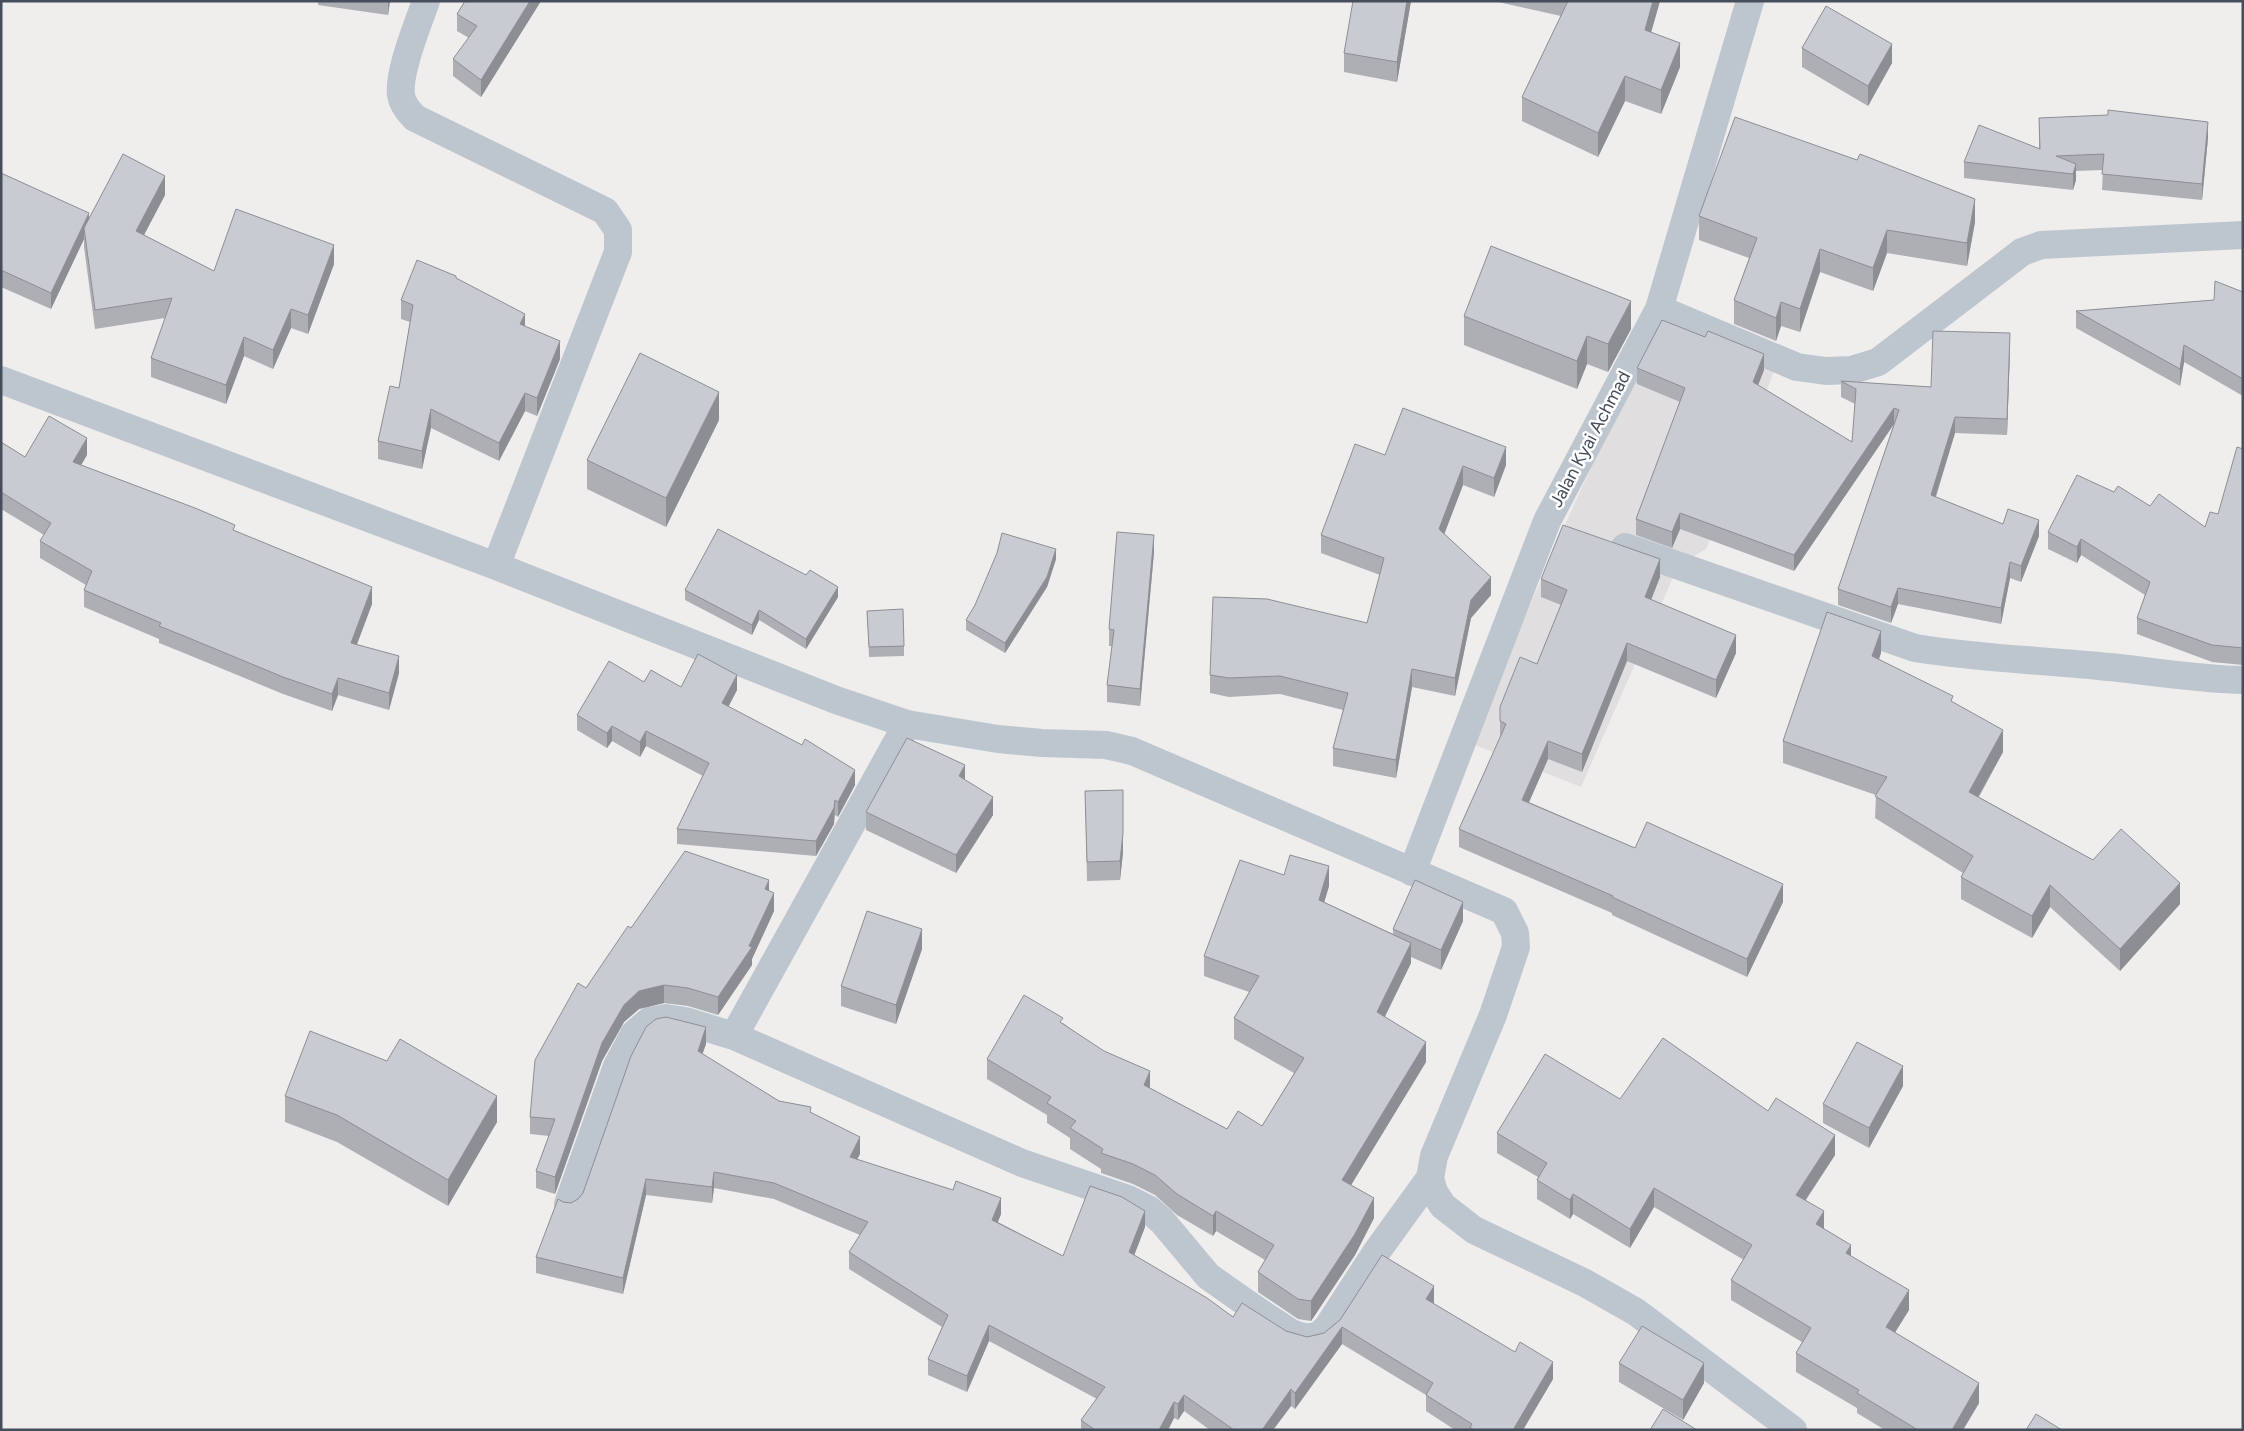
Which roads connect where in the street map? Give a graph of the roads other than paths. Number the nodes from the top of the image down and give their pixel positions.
1 (426, 1) edge
2 (1750, 1) edge
3 (2243, 235) edge
4 (1658, 309) junction
5 (1, 380) edge
6 (1547, 520) junction
7 (1576, 530) edge
8 (1604, 540) edge
9 (496, 566) junction
10 (2243, 680) edge
11 (907, 724) junction
12 (1412, 872) junction
13 (734, 1036) junction
14 (1430, 1178) junction
15 (568, 1204) edge
16 (1793, 1430) edge

1 - 9 street
2 - 4 street, Jalan Kyai Achmad
3 - 4 street
4 - 6 street, Jalan Kyai Achmad
5 - 9 street
6 - 7 street
6 - 12 street, Jalan Kyai Achmad
8 - 10 street
9 - 11 street
11 - 12 street
11 - 13 street
12 - 14 street
13 - 14 street
13 - 15 street
14 - 16 street

